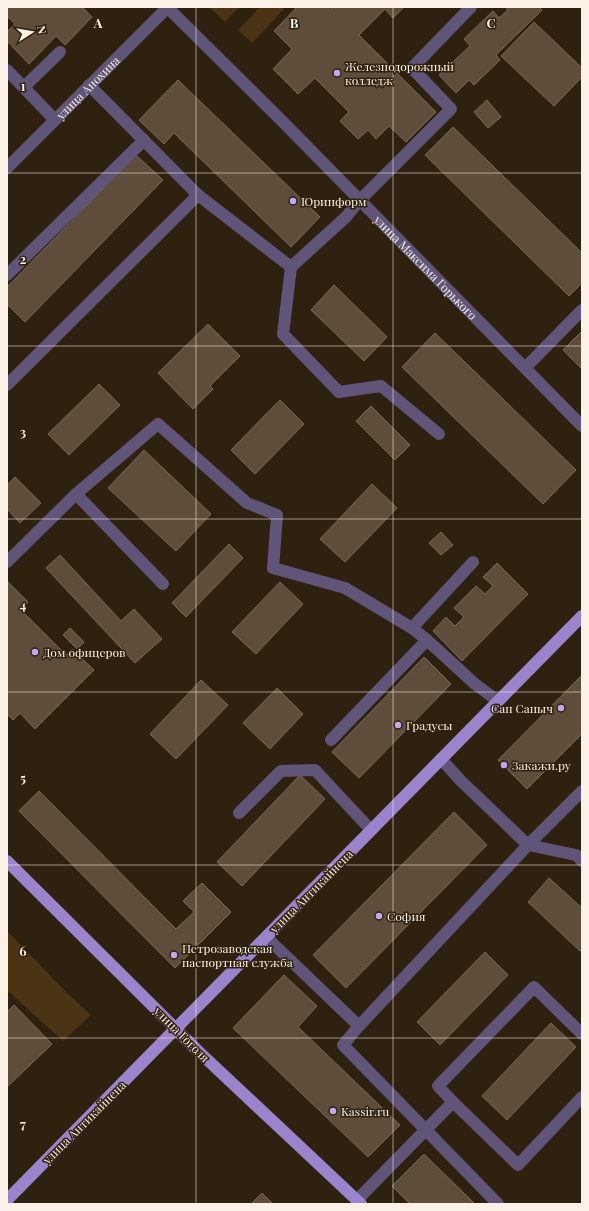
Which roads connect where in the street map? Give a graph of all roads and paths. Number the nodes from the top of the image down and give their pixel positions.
1 (167, 7) edge
2 (471, 7) edge
3 (60, 52) dead end
4 (7, 70) edge
5 (90, 85) junction
6 (24, 87) junction
7 (55, 120) junction
8 (144, 140) junction
9 (7, 168) edge
10 (198, 195) junction
11 (359, 201) junction
12 (291, 267) junction
13 (7, 275) edge
14 (582, 310) edge
15 (525, 368) junction
16 (7, 385) edge
17 (582, 426) edge
18 (440, 434) dead end
19 (76, 494) junction
20 (7, 562) edge
21 (473, 562) dead end
22 (164, 584) dead end
23 (582, 616) edge
24 (412, 628) junction
25 (427, 640) junction
26 (498, 702) junction
27 (331, 740) dead end
28 (441, 759) junction
29 (582, 791) edge
30 (239, 812) dead end
31 (371, 830) junction
32 (528, 845) junction
33 (7, 861) edge
34 (582, 861) edge
35 (266, 937) junction
36 (359, 1026) junction
37 (176, 1028) junction
38 (582, 1034) edge
39 (453, 1102) junction
40 (580, 1104) edge
41 (425, 1130) junction
42 (7, 1200) edge
43 (359, 1202) edge
44 (498, 1204) edge

1 - 5 street, улица Анохина
1 - 11 street, улица Максима Горького
2 - 11 street
3 - 6 street
4 - 6 street
5 - 7 street, улица Анохина
5 - 8 street
6 - 7 street
7 - 9 street, улица Анохина
8 - 10 street
8 - 13 street
10 - 12 street
10 - 16 street
11 - 12 street
11 - 15 street, улица Максима Горького
12 - 18 street
14 - 15 street
15 - 17 street, улица Максима Горького
19 - 20 street
19 - 22 street
19 - 24 street
21 - 24 street
23 - 26 main road, улица Антикайнена
24 - 25 street
25 - 26 street
25 - 27 street
26 - 28 main road, улица Антикайнена
28 - 31 main road, улица Антикайнена
28 - 32 street
29 - 32 street
30 - 31 street
31 - 35 main road, улица Антикайнена
32 - 34 street
32 - 36 street
33 - 37 main road, улица Гоголя
35 - 36 street
35 - 37 main road, улица Антикайнена
36 - 41 street
37 - 42 main road, улица Антикайнена
37 - 43 main road, улица Гоголя
38 - 39 street
39 - 40 street
39 - 41 street
41 - 43 street
41 - 44 street

